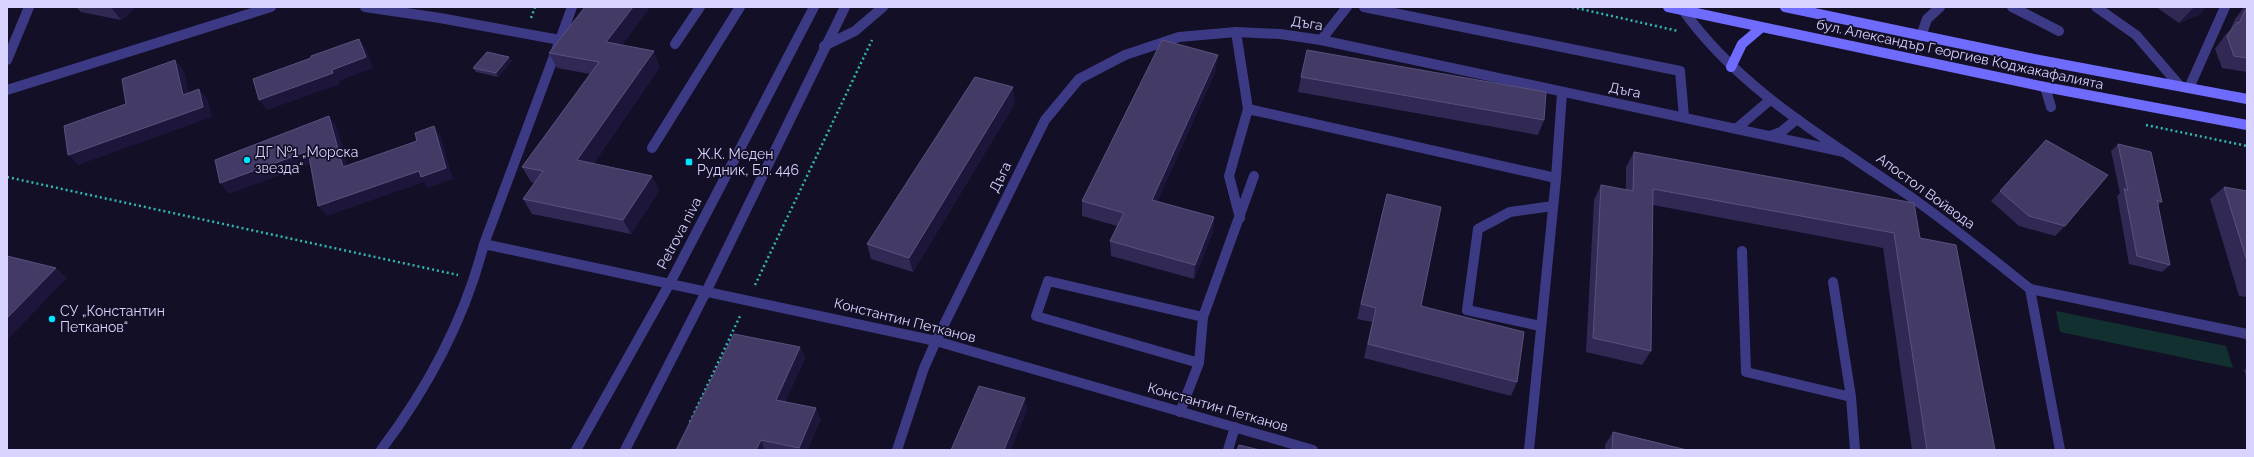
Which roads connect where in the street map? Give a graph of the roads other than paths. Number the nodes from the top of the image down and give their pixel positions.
1 (29, 7) edge
2 (271, 7) edge
3 (365, 7) edge
4 (572, 7) edge
5 (700, 7) edge
6 (740, 7) edge
7 (814, 7) edge
8 (845, 7) edge
9 (1347, 7) edge
10 (1364, 7) edge
11 (1668, 7) edge
12 (1785, 7) edge
13 (1940, 7) edge
14 (2012, 7) edge
15 (2096, 7) edge
16 (2225, 7) edge
17 (882, 9) edge
18 (1683, 9) edge
19 (402, 10) edge
20 (1762, 27) junction
21 (2059, 31) dead end
22 (1236, 32) junction
23 (1921, 36) junction
24 (560, 40) junction
25 (1321, 40) junction
26 (674, 44) dead end
27 (824, 46) junction
28 (7, 60) edge
29 (1731, 67) junction
30 (2045, 87) junction
31 (2184, 87) junction
32 (7, 90) edge
33 (1562, 93) junction
34 (2247, 98) edge
35 (1770, 100) junction
36 (2051, 107) dead end
37 (1248, 109) junction
38 (1684, 118) junction
39 (1797, 119) junction
40 (2247, 125) edge
41 (1736, 129) junction
42 (1770, 136) junction
43 (652, 148) dead end
44 (1847, 153) junction
45 (1254, 176) dead end
46 (1556, 178) junction
47 (1553, 206) junction
48 (1240, 218) junction
49 (484, 244) junction
50 (1742, 251) dead end
51 (1833, 282) dead end
52 (670, 283) junction
53 (2030, 289) junction
54 (707, 290) junction
55 (1204, 317) junction
56 (1540, 326) junction
57 (2247, 334) edge
58 (936, 341) junction
59 (1200, 363) junction
60 (1851, 397) junction
61 (1180, 412) junction
62 (1235, 427) junction
63 (381, 450) edge
64 (576, 450) edge
65 (625, 450) edge
66 (897, 450) edge
67 (1228, 450) edge
68 (1313, 450) edge
69 (1529, 450) edge
70 (1855, 450) edge
71 (2060, 450) edge

1 - 28 street
2 - 32 street
3 - 19 street
4 - 24 street
5 - 26 street
6 - 43 street
7 - 52 street, Petrova niva
8 - 27 street
9 - 25 street
10 - 38 street
11 - 18 main road, бул. Александър Георгиев Коджакафалията
12 - 23 main road, бул. Александър Георгиев Коджакафалията
13 - 23 street
14 - 21 street
15 - 31 street
16 - 31 street
17 - 27 street
18 - 20 main road, бул. Александър Георгиев Коджакафалията
18 - 29 street, Апостол Войвода
19 - 24 street
20 - 29 main road
20 - 30 main road, бул. Александър Георгиев Коджакафалията
22 - 25 street, Дъга
22 - 37 street
22 - 58 street, Дъга
23 - 31 main road, бул. Александър Георгиев Коджакафалията
24 - 49 street
25 - 33 street, Дъга
27 - 54 street
29 - 35 street, Апостол Войвода
30 - 36 street
30 - 40 main road, бул. Александър Георгиев Коджакафалията
31 - 34 main road, бул. Александър Георгиев Коджакафалията
33 - 38 street, Дъга
33 - 46 street
35 - 39 street, Апостол Войвода
35 - 41 street
37 - 46 street
37 - 48 street
38 - 41 street, Дъга
39 - 42 street
39 - 44 street, Апостол Войвода
41 - 42 street, Дъга
42 - 44 street, Дъга
44 - 53 street, Апостол Войвода
45 - 48 street
46 - 47 street
47 - 56 street
47 - 56 street
48 - 55 street
49 - 52 street, Константин Петканов
49 - 63 street
50 - 60 street
51 - 60 street
52 - 54 street, Константин Петканов
52 - 64 street, Petrova niva
53 - 57 street
53 - 71 street
54 - 58 street, Константин Петканов
54 - 65 street
55 - 59 street
55 - 59 street
56 - 69 street
58 - 61 street, Константин Петканов
58 - 66 street, Дъга
59 - 61 street
60 - 70 street
61 - 62 street, Константин Петканов
62 - 67 street
62 - 68 street, Константин Петканов

